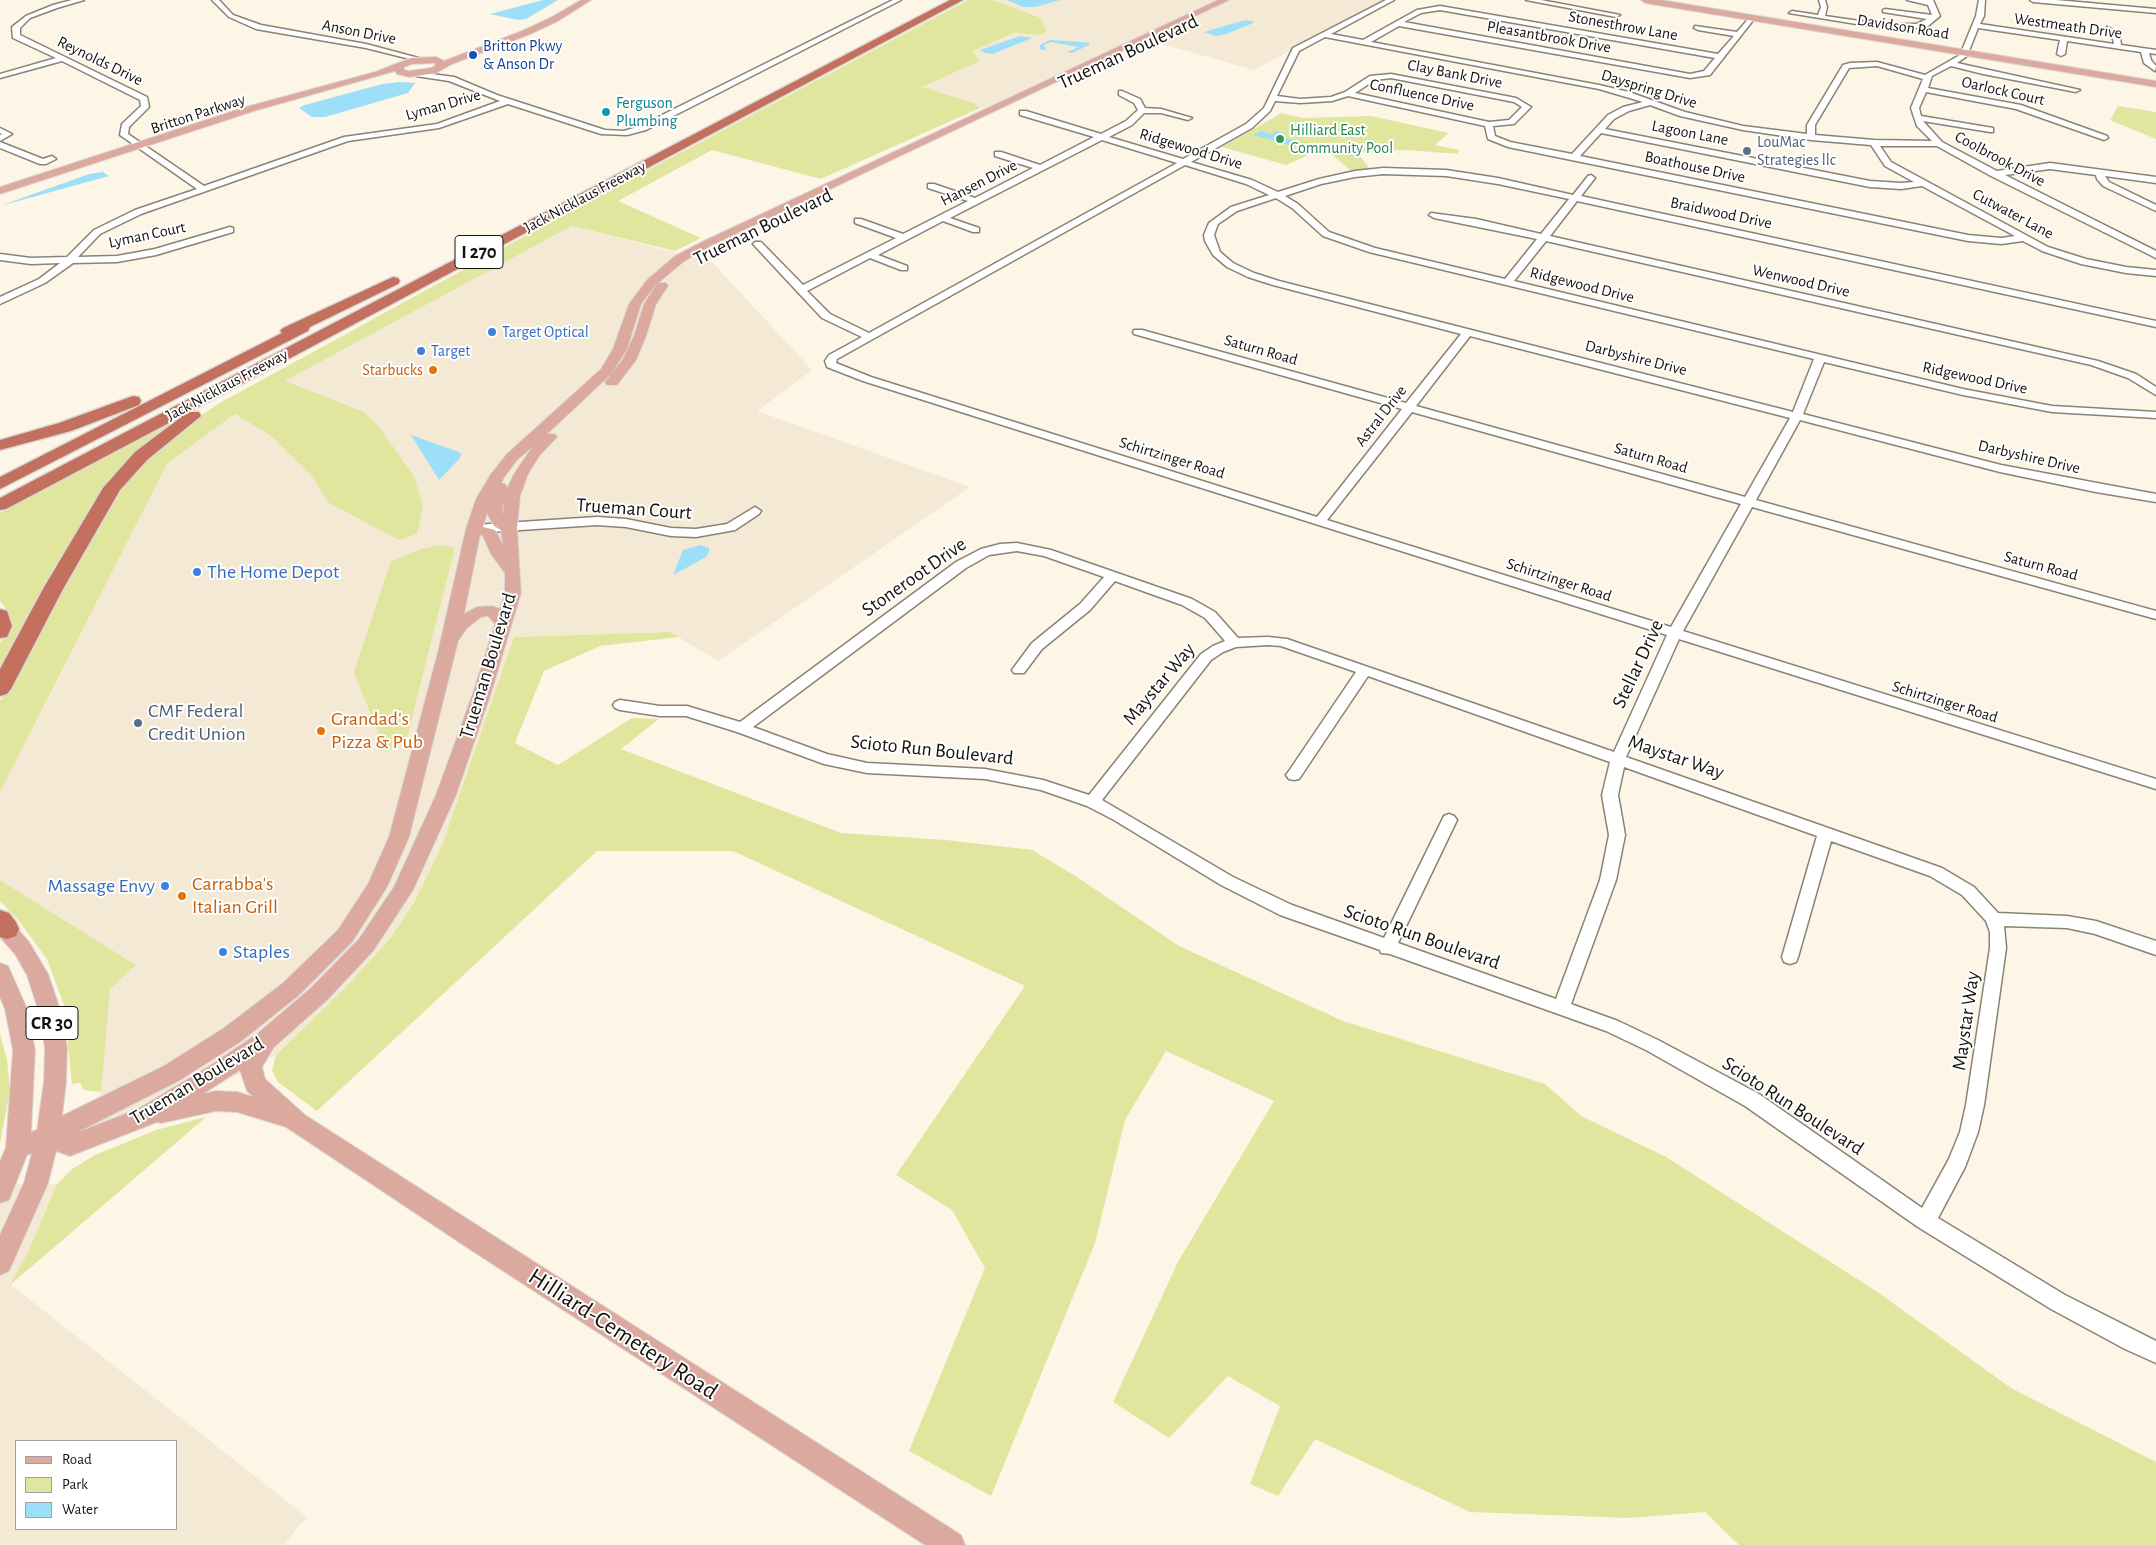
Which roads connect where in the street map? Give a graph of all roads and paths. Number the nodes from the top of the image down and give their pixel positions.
1 (81, 0) edge
2 (215, 0) edge
3 (576, 0) edge
4 (587, 0) edge
5 (898, 0) edge
6 (936, 0) edge
7 (958, 0) edge
8 (1225, 0) edge
9 (1237, 0) edge
10 (1391, 0) edge
11 (1529, 0) edge
12 (1645, 0) edge
13 (1822, 0) edge
14 (1910, 0) edge
15 (2034, 0) edge
16 (1980, 1) edge
17 (1666, 2) edge
18 (1931, 2) edge
19 (1566, 6) junction
20 (2154, 8) edge
21 (1885, 11) dead end
22 (1616, 15) dead end
23 (1821, 17) junction
24 (1752, 18) junction
25 (1934, 18) junction
26 (1396, 23) junction
27 (1792, 24) junction
28 (1545, 26) junction
29 (1976, 26) junction
30 (1698, 28) dead end
31 (2108, 29) dead end
32 (291, 34) junction
33 (1738, 34) junction
34 (1324, 35) junction
35 (2064, 39) junction
36 (1364, 42) junction
37 (2118, 46) junction
38 (2144, 50) junction
39 (2156, 52) edge
40 (1964, 53) junction
41 (2062, 54) dead end
42 (1720, 57) junction
43 (62, 59) junction
44 (426, 60) junction
45 (1949, 63) junction
46 (401, 66) junction
47 (439, 67) junction
48 (2155, 69) edge
49 (414, 74) junction
50 (0, 76) edge
51 (1928, 78) junction
52 (450, 80) junction
53 (2156, 84) edge
54 (1923, 90) junction
55 (2076, 90) dead end
56 (1122, 93) dead end
57 (1348, 94) junction
58 (1273, 98) junction
59 (508, 101) junction
60 (1650, 103) junction
61 (1142, 110) junction
62 (1023, 113) dead end
63 (1188, 118) dead end
64 (1916, 118) junction
65 (1489, 124) junction
66 (0, 130) edge
67 (1599, 130) junction
68 (1990, 130) dead end
69 (1101, 137) junction
70 (1811, 138) junction
71 (2104, 138) dead end
72 (0, 139) edge
73 (1874, 143) junction
74 (1939, 144) junction
75 (2, 147) edge
76 (140, 147) junction
77 (998, 154) dead end
78 (1574, 157) junction
79 (630, 159) dead end
80 (52, 160) dead end
81 (1183, 162) junction
82 (1041, 168) junction
83 (2100, 172) junction
84 (1994, 174) junction
85 (1591, 178) dead end
86 (2156, 180) edge
87 (1923, 183) junction
88 (930, 186) dead end
89 (3, 188) edge
90 (203, 189) junction
91 (1277, 195) junction
92 (0, 196) edge
93 (1575, 197) junction
94 (976, 201) junction
95 (2156, 208) edge
96 (1434, 215) dead end
97 (943, 218) junction
98 (858, 221) dead end
99 (230, 230) dead end
100 (976, 230) dead end
101 (519, 231) junction
102 (904, 238) junction
103 (1544, 238) junction
104 (2024, 238) junction
105 (758, 244) dead end
106 (870, 255) junction
107 (2156, 256) edge
108 (0, 257) edge
109 (69, 261) junction
110 (904, 268) dead end
111 (2156, 273) edge
112 (1507, 283) junction
113 (801, 290) junction
114 (0, 302) edge
115 (2156, 324) edge
116 (1138, 332) dead end
117 (1468, 332) junction
118 (870, 337) junction
119 (1820, 358) junction
120 (2156, 392) edge
121 (1409, 408) junction
122 (2156, 415) edge
123 (1797, 416) junction
124 (0, 445) edge
125 (504, 466) junction
126 (0, 484) edge
127 (2156, 498) edge
128 (1750, 502) junction
129 (0, 505) edge
130 (755, 510) dead end
131 (1320, 521) junction
132 (509, 528) junction
133 (474, 529) junction
134 (513, 574) junction
135 (1112, 576) junction
136 (53, 589) junction
137 (0, 615) edge
138 (2156, 615) edge
139 (503, 622) junction
140 (0, 632) edge
141 (1674, 634) junction
142 (1234, 643) junction
143 (447, 652) junction
144 (1019, 670) dead end
145 (1364, 670) junction
146 (0, 672) edge
147 (0, 689) edge
148 (620, 705) dead end
149 (742, 728) junction
150 (1618, 759) junction
151 (1294, 774) dead end
152 (2156, 784) edge
153 (1092, 802) junction
154 (1449, 820) dead end
155 (1826, 832) junction
156 (399, 837) junction
157 (421, 854) junction
158 (1994, 919) junction
159 (2, 924) edge
160 (1387, 948) junction
161 (2156, 948) edge
162 (1790, 957) dead end
163 (0, 972) edge
164 (1561, 1008) junction
165 (265, 1041) junction
166 (146, 1116) junction
167 (297, 1122) junction
168 (48, 1137) junction
169 (18, 1147) junction
170 (0, 1192) edge
171 (1925, 1221) junction
172 (0, 1263) edge
173 (2156, 1352) edge
174 (951, 1545) edge

1 - 43 street, Reynolds Drive
2 - 32 street, Anson Drive
3 - 44 main road
4 - 47 main road
5 - 59 street, Lyman Drive
6 - 79 highway, Jack Nicklaus Freeway
7 - 101 highway, Jack Nicklaus Freeway / I 270
8 - 125 main road, Trueman Boulevard
9 - 132 main road, Trueman Boulevard
10 - 34 street, Schirtzinger Road
11 - 19 street
12 - 17 main road, Davidson Road
13 - 23 street
14 - 18 street
15 - 20 street
16 - 29 street
17 - 24 main road, Davidson Road
18 - 25 street
19 - 22 street
19 - 28 street
21 - 25 street
23 - 25 street
23 - 27 street
24 - 27 main road, Davidson Road
24 - 33 street
26 - 28 street, Stonesthrow Lane
26 - 36 street
26 - 42 street, Pleasantbrook Drive
27 - 40 main road, Davidson Road
28 - 42 street, Stonesthrow Lane
29 - 35 street, Westmeath Drive
29 - 40 street
30 - 33 street
31 - 37 street
32 - 44 street, Anson Drive
32 - 46 street, Anson Drive
33 - 42 street
34 - 36 street, Dayspring Drive
34 - 58 street, Schirtzinger Road
35 - 37 street, Westmeath Drive
35 - 41 street
36 - 60 street, Dayspring Drive
37 - 38 street, Westmeath Drive
38 - 39 street, Westmeath Drive
38 - 48 street
40 - 45 street
40 - 53 main road, Davidson Road
43 - 50 street
43 - 76 street, Reynolds Drive
44 - 46 main road, Britton Parkway
44 - 47 main road
45 - 51 street
45 - 55 street
46 - 49 main road
46 - 76 main road, Britton Parkway
47 - 49 main road, Britton Parkway
47 - 52 street
49 - 52 street
49 - 76 main road, Britton Parkway
51 - 54 street
51 - 70 street
52 - 59 street
54 - 64 street
54 - 71 street, Oarlock Court
56 - 61 street
57 - 58 street
57 - 65 street, Confluence Drive
57 - 65 street, Clay Bank Drive
58 - 81 street, Schirtzinger Road
59 - 90 street, Lyman Drive
60 - 67 street
60 - 70 street, Dayspring Drive
61 - 63 street
61 - 69 street, Hansen Drive
62 - 69 street, Ridgewood Drive
64 - 68 street
64 - 74 street, Coolbrook Drive
65 - 78 street, Boathouse Drive
66 - 72 street
67 - 78 street
67 - 87 street, Lagoon Lane
69 - 81 street, Ridgewood Drive
69 - 82 street, Hansen Drive
70 - 73 street, Dayspring Drive
73 - 74 street, Dayspring Drive
73 - 87 street, Cutwater Lane
74 - 84 street, Coolbrook Drive
75 - 80 street
76 - 89 main road, Britton Parkway
76 - 90 street, Reynolds Drive
76 - 92 main road, Britton Parkway
77 - 82 street
78 - 104 street, Boathouse Drive
81 - 91 street, Ridgewood Drive
81 - 118 street, Schirtzinger Road
82 - 94 street, Hansen Drive
83 - 84 street
83 - 86 street
83 - 95 street
84 - 107 street, Coolbrook Drive
85 - 93 street
87 - 104 street, Cutwater Lane
88 - 94 street
90 - 109 street, Lyman Drive
91 - 93 street, Braidwood Drive
91 - 112 street, Ridgewood Drive
91 - 117 street, Darbyshire Drive
93 - 103 street
93 - 115 street, Braidwood Drive
94 - 97 street, Hansen Drive
96 - 103 street, Wenwood Drive
97 - 100 street
97 - 102 street, Hansen Drive
98 - 102 street
99 - 109 street, Lyman Court
101 - 129 highway, Jack Nicklaus Freeway / I 270
101 - 136 highway
102 - 106 street, Hansen Drive
103 - 112 street
103 - 120 street, Wenwood Drive
104 - 111 street, Cutwater Lane
105 - 113 street
106 - 110 street
106 - 113 street, Hansen Drive
108 - 109 street, Lyman Court
109 - 114 street, Lyman Drive
112 - 119 street, Ridgewood Drive
113 - 118 street
116 - 121 street, Saturn Road
117 - 121 street, Astral Drive
117 - 123 street, Darbyshire Drive
118 - 131 street, Schirtzinger Road
119 - 122 street, Ridgewood Drive
119 - 123 street, Stellar Drive
121 - 128 street, Saturn Road
121 - 131 street, Astral Drive
123 - 127 street, Darbyshire Drive
123 - 128 street, Stellar Drive
124 - 126 highway, Jack Nicklaus Freeway
125 - 132 main road
125 - 133 main road, Trueman Boulevard
128 - 138 street, Saturn Road
128 - 141 street, Stellar Drive
130 - 132 street, Trueman Court
131 - 141 street, Schirtzinger Road
132 - 133 street, Trueman Court
132 - 134 main road, Trueman Boulevard
133 - 134 main road
133 - 143 main road, Trueman Boulevard
134 - 139 main road, Trueman Boulevard
135 - 142 street, Stoneroot Drive
135 - 144 street
135 - 149 street, Stoneroot Drive
136 - 146 highway
136 - 147 highway
137 - 140 highway
139 - 143 main road
139 - 157 main road, Trueman Boulevard
141 - 150 street, Stellar Drive
141 - 152 street, Schirtzinger Road
142 - 145 street, Maystar Way
142 - 153 street, Maystar Way
143 - 156 main road, Trueman Boulevard
145 - 150 street, Maystar Way
145 - 151 street
148 - 149 street, Scioto Run Boulevard
149 - 153 street, Scioto Run Boulevard
150 - 155 street, Maystar Way
150 - 164 street, Stellar Drive
153 - 160 street, Scioto Run Boulevard
154 - 160 street
155 - 158 street, Maystar Way
155 - 162 street
156 - 157 main road
156 - 168 main road, Trueman Boulevard
157 - 165 main road, Trueman Boulevard
158 - 161 street
158 - 171 street, Maystar Way
159 - 168 main road, CR 30
160 - 164 street, Scioto Run Boulevard
163 - 169 main road, CR 30
164 - 171 street, Scioto Run Boulevard
165 - 166 main road, Trueman Boulevard
165 - 167 main road, Hilliard-Cemetery Road
166 - 167 main road, Hilliard-Cemetery Road
166 - 168 main road, Trueman Boulevard
167 - 174 main road, Hilliard-Cemetery Road
168 - 169 main road, Trueman Boulevard
168 - 172 main road
169 - 170 main road
171 - 173 street, Scioto Run Boulevard

